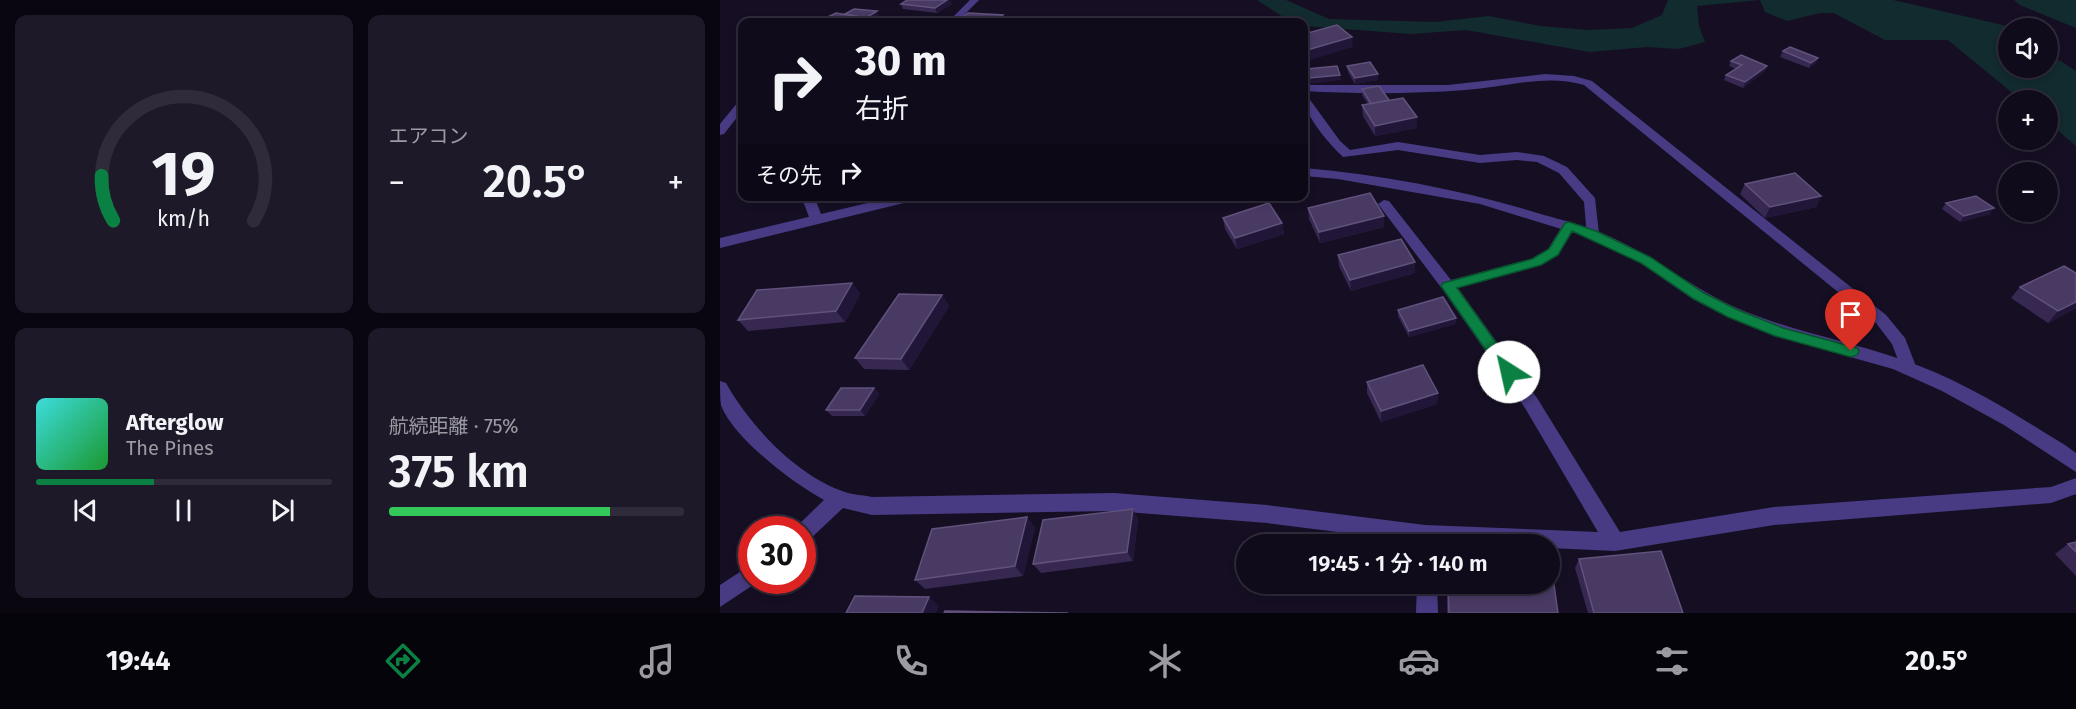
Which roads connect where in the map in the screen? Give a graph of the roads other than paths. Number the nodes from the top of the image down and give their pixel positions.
1 (975, 0) edge
2 (956, 18) edge
3 (1308, 88) edge
4 (1308, 105) edge
5 (738, 109) edge
6 (720, 132) edge
7 (1308, 172) edge
8 (809, 201) edge
9 (894, 201) edge
10 (1384, 204) dead end
11 (816, 219) junction
12 (1569, 226) junction
13 (1592, 234) junction
14 (720, 243) edge
15 (1448, 286) junction
16 (1909, 369) junction
17 (720, 388) edge
18 (2076, 464) edge
19 (2076, 486) edge
20 (838, 499) junction
21 (816, 520) edge
22 (1393, 534) edge
23 (1560, 541) edge
24 (1615, 542) junction
25 (738, 584) edge
26 (1427, 594) edge
27 (720, 597) edge
28 (1427, 613) edge

1 - 2 street
3 - 16 street
4 - 13 street
5 - 6 street
7 - 12 street
8 - 11 street
9 - 11 street
10 - 15 street
11 - 14 street
12 - 13 street
12 - 15 street
13 - 16 street
15 - 24 street
16 - 18 street
17 - 20 street
19 - 24 street
20 - 21 street
20 - 22 street
23 - 24 street
25 - 27 street
26 - 28 street

